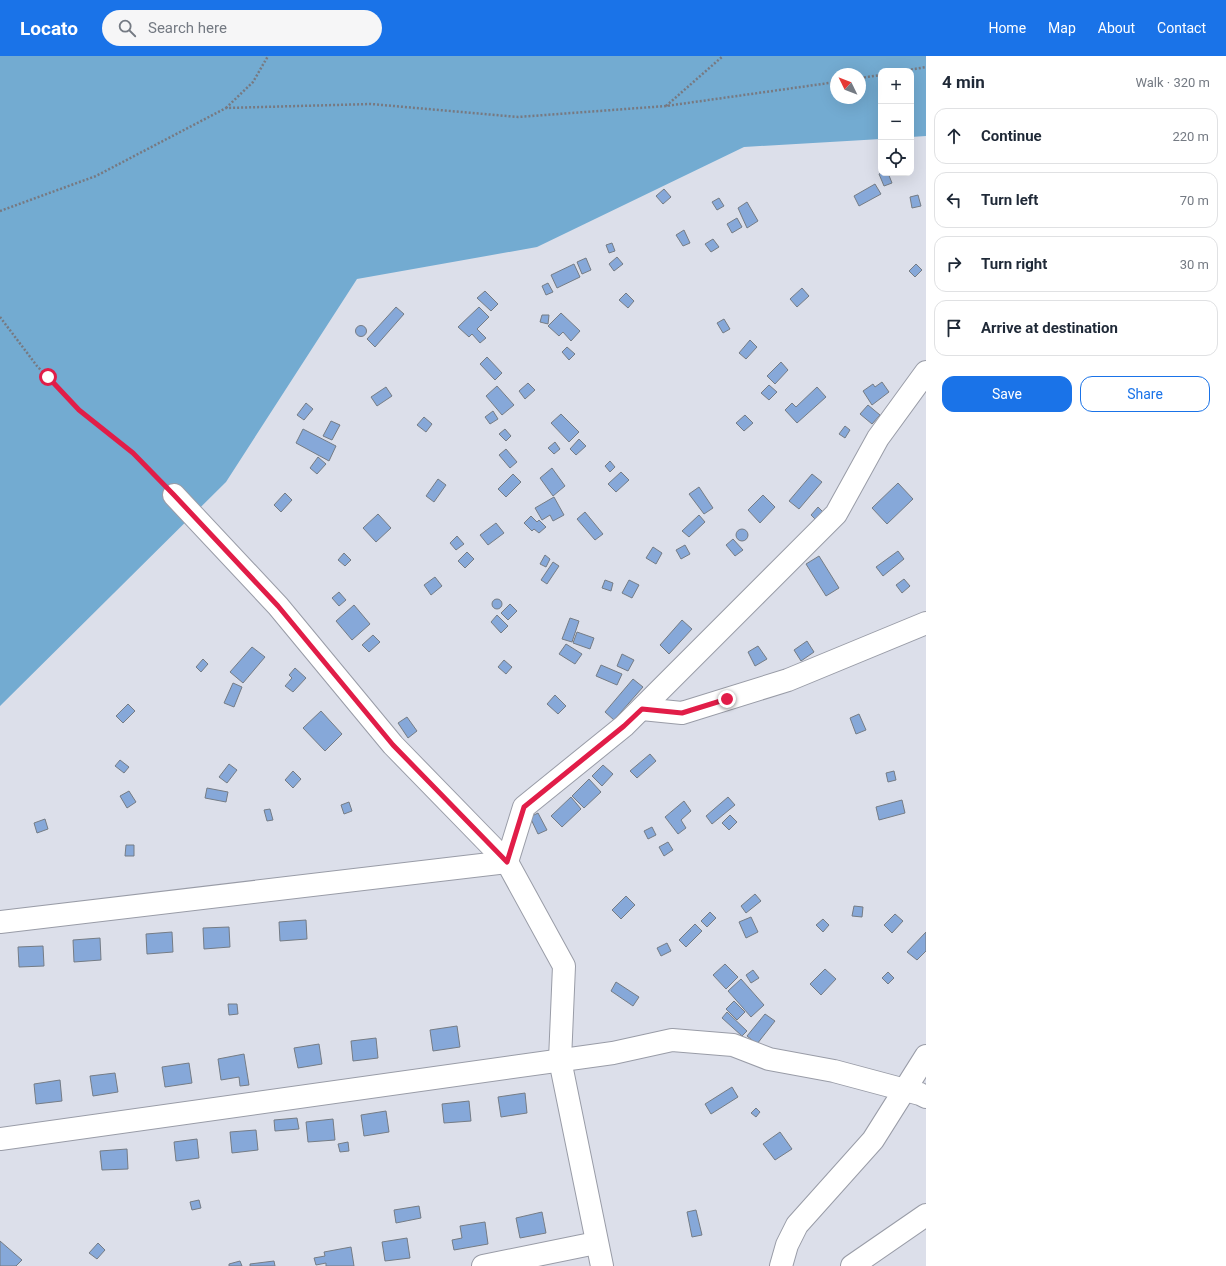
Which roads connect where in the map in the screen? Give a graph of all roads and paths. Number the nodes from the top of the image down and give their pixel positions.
1 (268, 56) edge
2 (723, 56) edge
3 (926, 67) edge
4 (914, 69) edge
5 (878, 75) edge
6 (866, 77) edge
7 (830, 83) edge
8 (666, 106) junction
9 (226, 108) junction
10 (0, 211) edge
11 (0, 317) edge
12 (926, 372) edge
13 (174, 495) joint
14 (926, 624) edge
15 (642, 709) junction
16 (507, 862) junction
17 (0, 922) edge
18 (926, 1056) edge
19 (560, 1060) junction
20 (906, 1090) junction
21 (926, 1097) edge
22 (0, 1139) edge
23 (926, 1215) edge
24 (596, 1243) junction
25 (484, 1266) edge
26 (602, 1266) edge
27 (781, 1266) edge
28 (852, 1266) edge

1 - 9 path
2 - 8 path
3 - 4 path
5 - 6 path
7 - 8 path
8 - 9 path
9 - 10 path
11 - 13 path
12 - 15 street
13 - 16 street
14 - 15 street
15 - 16 street
16 - 17 street
16 - 19 street
18 - 20 street
19 - 20 street
19 - 22 street
19 - 24 street
20 - 21 street
20 - 27 street
23 - 28 street
24 - 25 street
24 - 26 street

